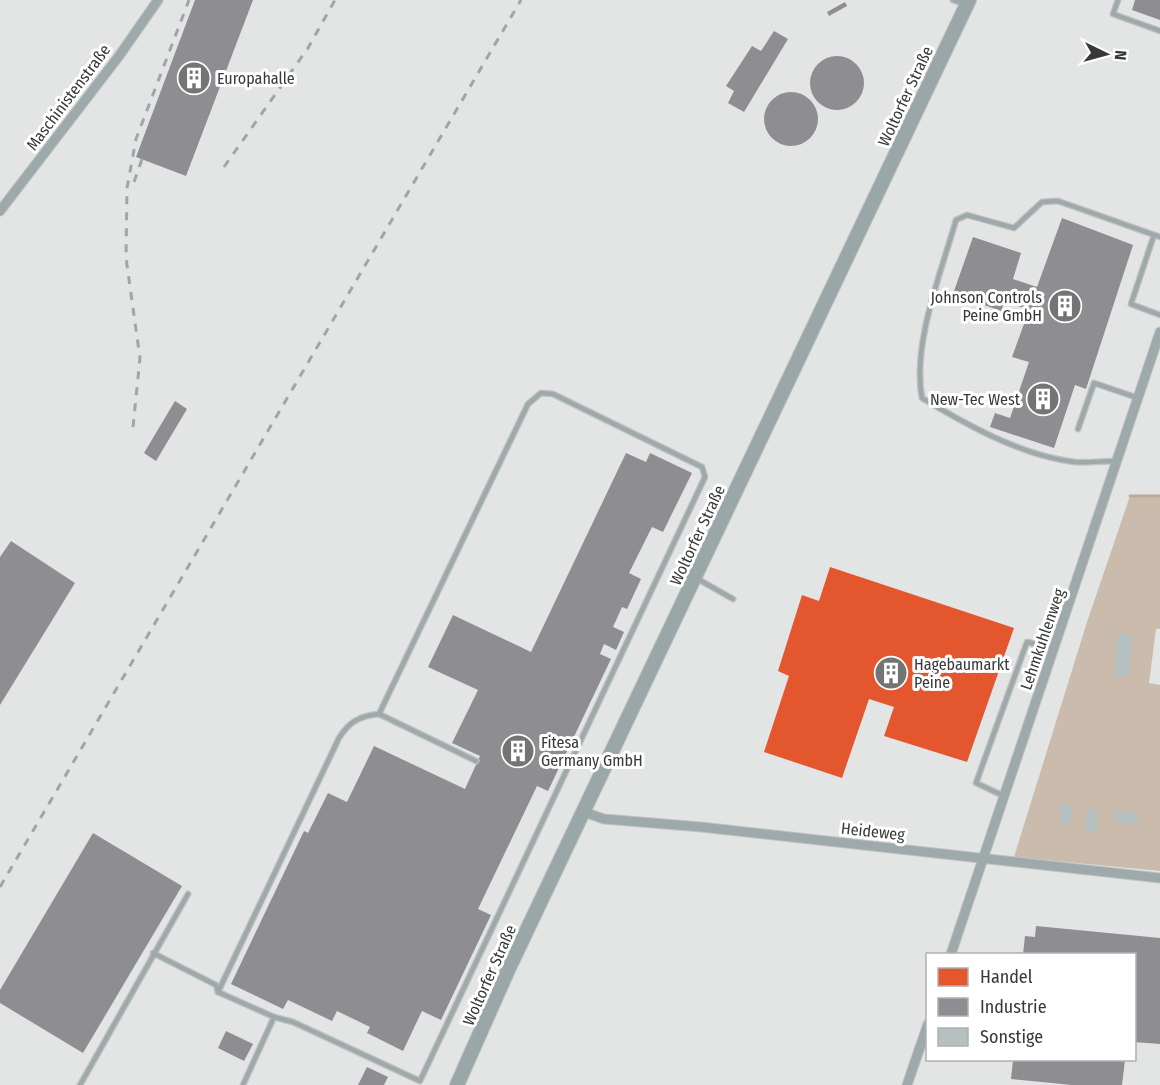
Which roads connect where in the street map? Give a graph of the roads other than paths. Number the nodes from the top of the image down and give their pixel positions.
1 (158, 0) edge
2 (953, 0) edge
3 (1119, 0) edge
4 (968, 3) edge
5 (1160, 31) edge
6 (0, 211) edge
7 (1154, 235) junction
8 (1160, 237) edge
9 (1160, 315) edge
10 (1160, 332) edge
11 (1138, 398) junction
12 (1078, 429) dead end
13 (1116, 461) junction
14 (695, 578) junction
15 (733, 599) dead end
16 (1055, 649) junction
17 (379, 714) junction
18 (476, 761) dead end
19 (1004, 796) junction
20 (584, 812) junction
21 (983, 858) junction
22 (1160, 878) edge
23 (188, 894) dead end
24 (153, 953) junction
25 (951, 953) edge
26 (218, 992) junction
27 (274, 1017) junction
28 (926, 1027) edge
29 (80, 1085) edge
30 (243, 1085) edge
31 (457, 1085) edge
32 (907, 1085) edge

1 - 6 street, Maschinistenstraße
2 - 4 lane
3 - 5 lane
4 - 14 main road, Woltorfer Straße
7 - 8 lane
7 - 9 lane
7 - 13 lane
10 - 11 street, Lehmkuhlenweg
11 - 12 lane
11 - 13 street, Lehmkuhlenweg
13 - 16 street, Lehmkuhlenweg
14 - 15 lane
14 - 20 main road, Woltorfer Straße
16 - 19 street, Lehmkuhlenweg
16 - 19 lane
17 - 18 lane
17 - 26 lane
17 - 27 lane
19 - 21 street, Lehmkuhlenweg
20 - 21 street, Heideweg
20 - 31 main road, Woltorfer Straße
21 - 22 street, Heideweg
21 - 25 street, Lehmkuhlenweg
23 - 24 lane
24 - 26 lane
24 - 29 lane
26 - 27 lane
27 - 30 lane
28 - 32 street

